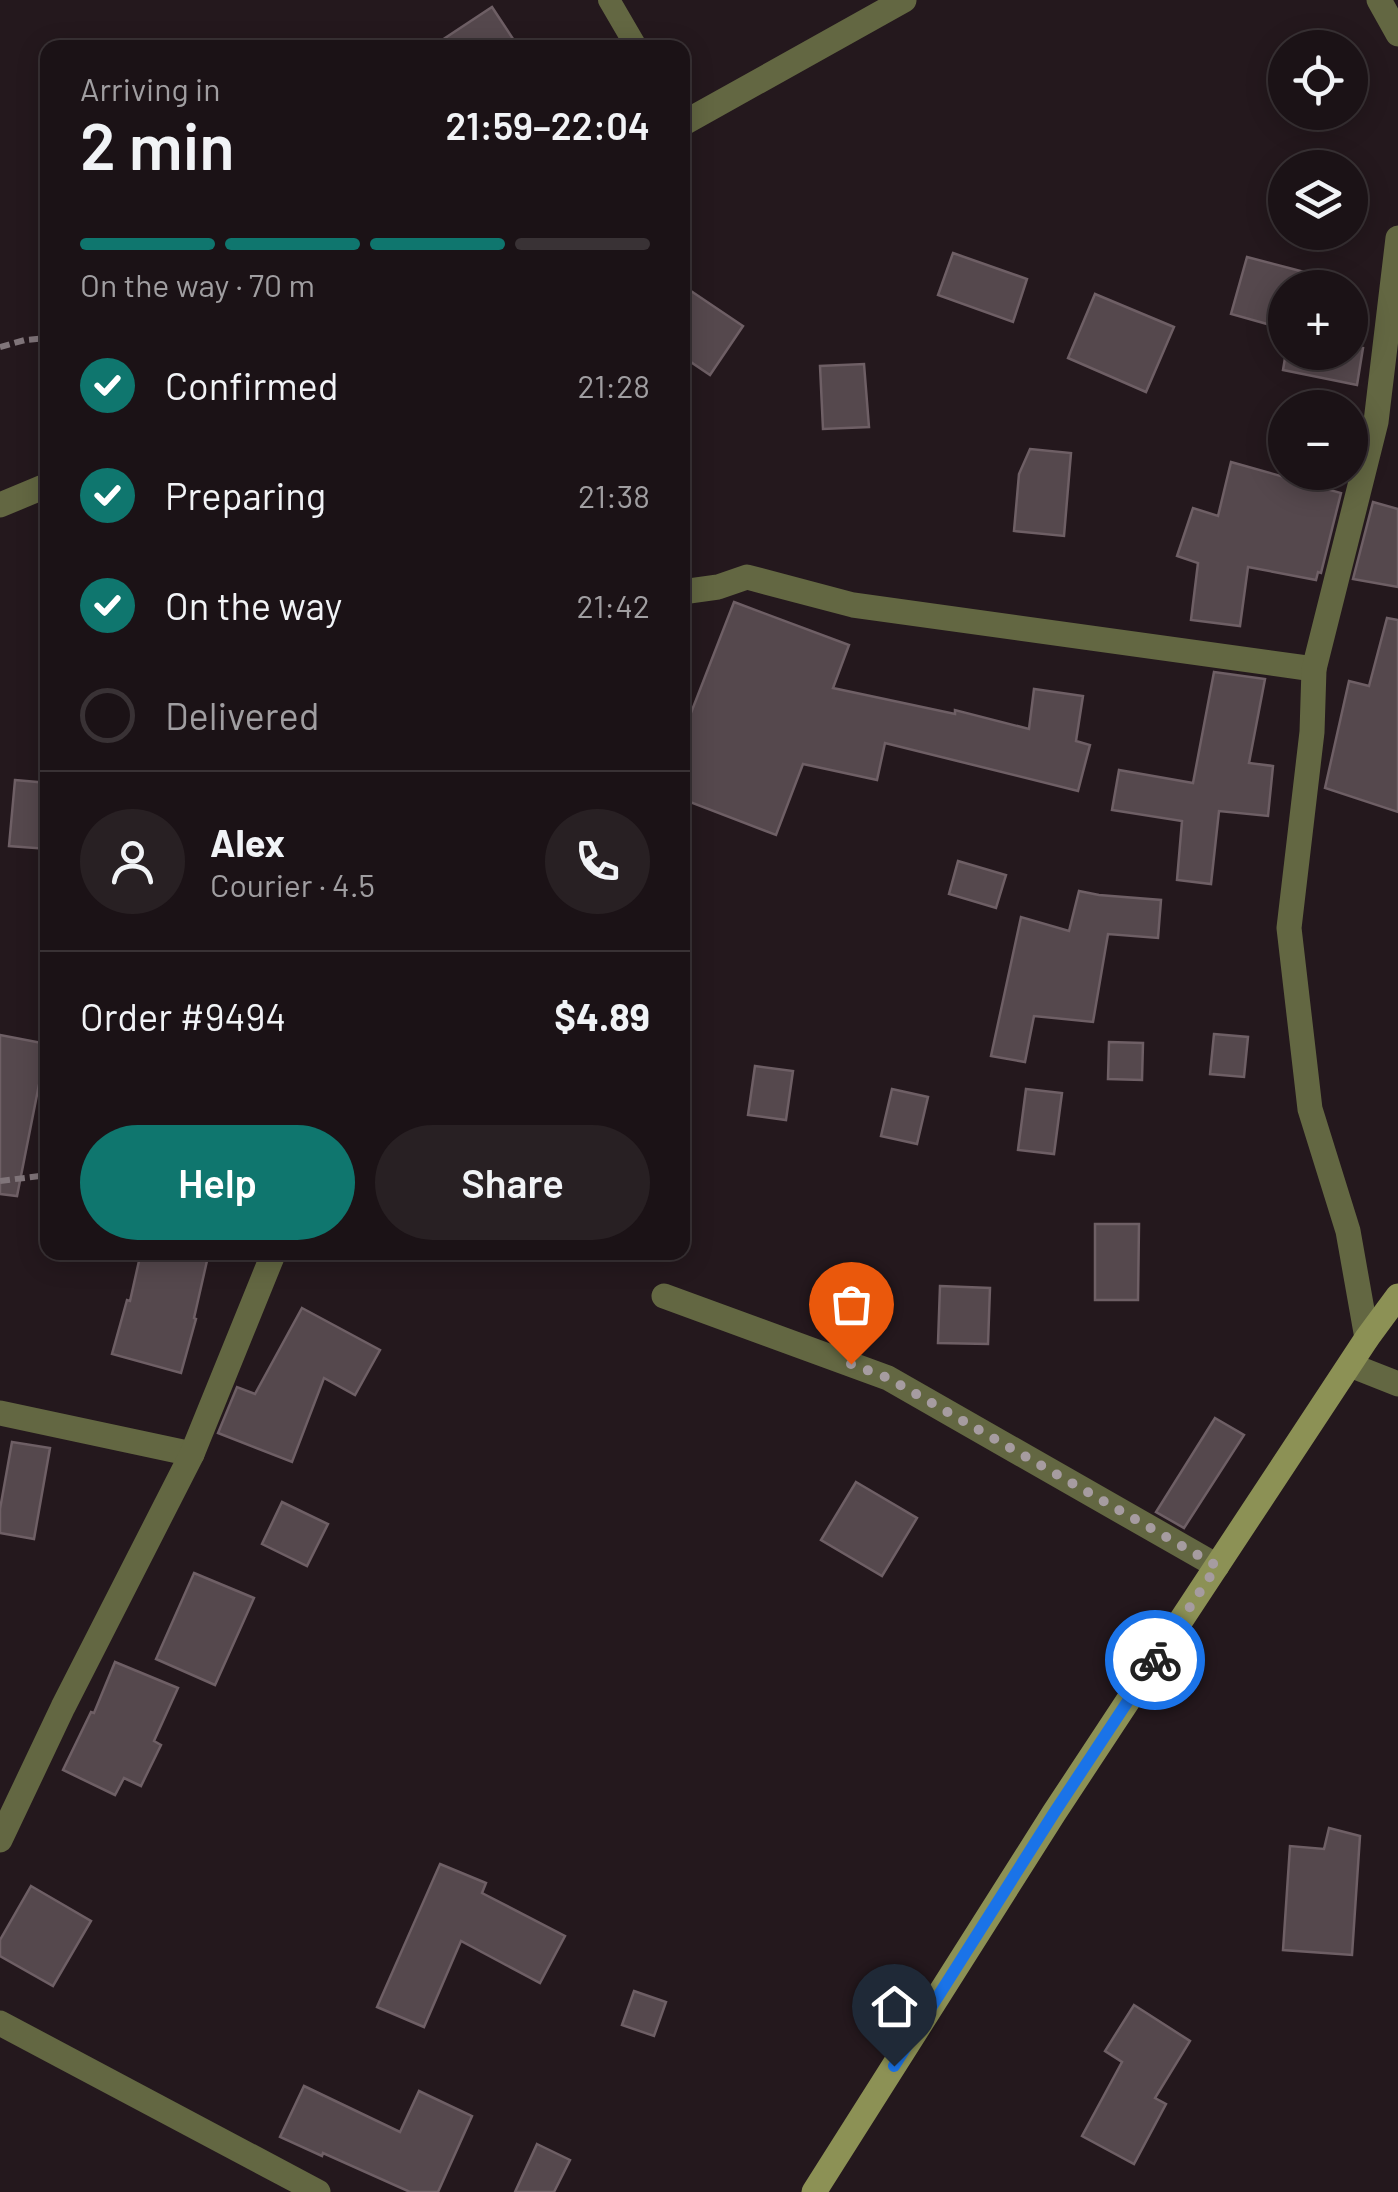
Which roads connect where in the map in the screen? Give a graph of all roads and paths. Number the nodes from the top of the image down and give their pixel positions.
1 (610, 0) edge
2 (904, 0) edge
3 (1379, 0) edge
4 (1398, 34) edge
5 (633, 40) edge
6 (690, 120) edge
7 (1398, 238) edge
8 (40, 339) edge
9 (0, 347) edge
10 (40, 488) edge
11 (0, 505) edge
12 (690, 591) edge
13 (1314, 669) junction
14 (40, 1177) edge
15 (0, 1181) edge
16 (271, 1260) edge
17 (664, 1296) dead end
18 (1398, 1296) edge
19 (1367, 1338) junction
20 (1350, 1364) junction
21 (1398, 1384) edge
22 (0, 1413) edge
23 (192, 1454) junction
24 (1217, 1566) junction
25 (6, 1812) edge
26 (0, 1840) edge
27 (0, 2024) edge
28 (318, 2192) edge
29 (814, 2192) edge

1 - 5 lane
2 - 6 street
3 - 4 street
7 - 13 street
8 - 9 path
10 - 11 street
12 - 13 street
13 - 19 street
14 - 15 path
16 - 23 street
17 - 24 street
18 - 19 street
19 - 20 street
20 - 21 street
20 - 24 street
22 - 23 street
23 - 25 street
24 - 29 street
25 - 26 street
27 - 28 street

